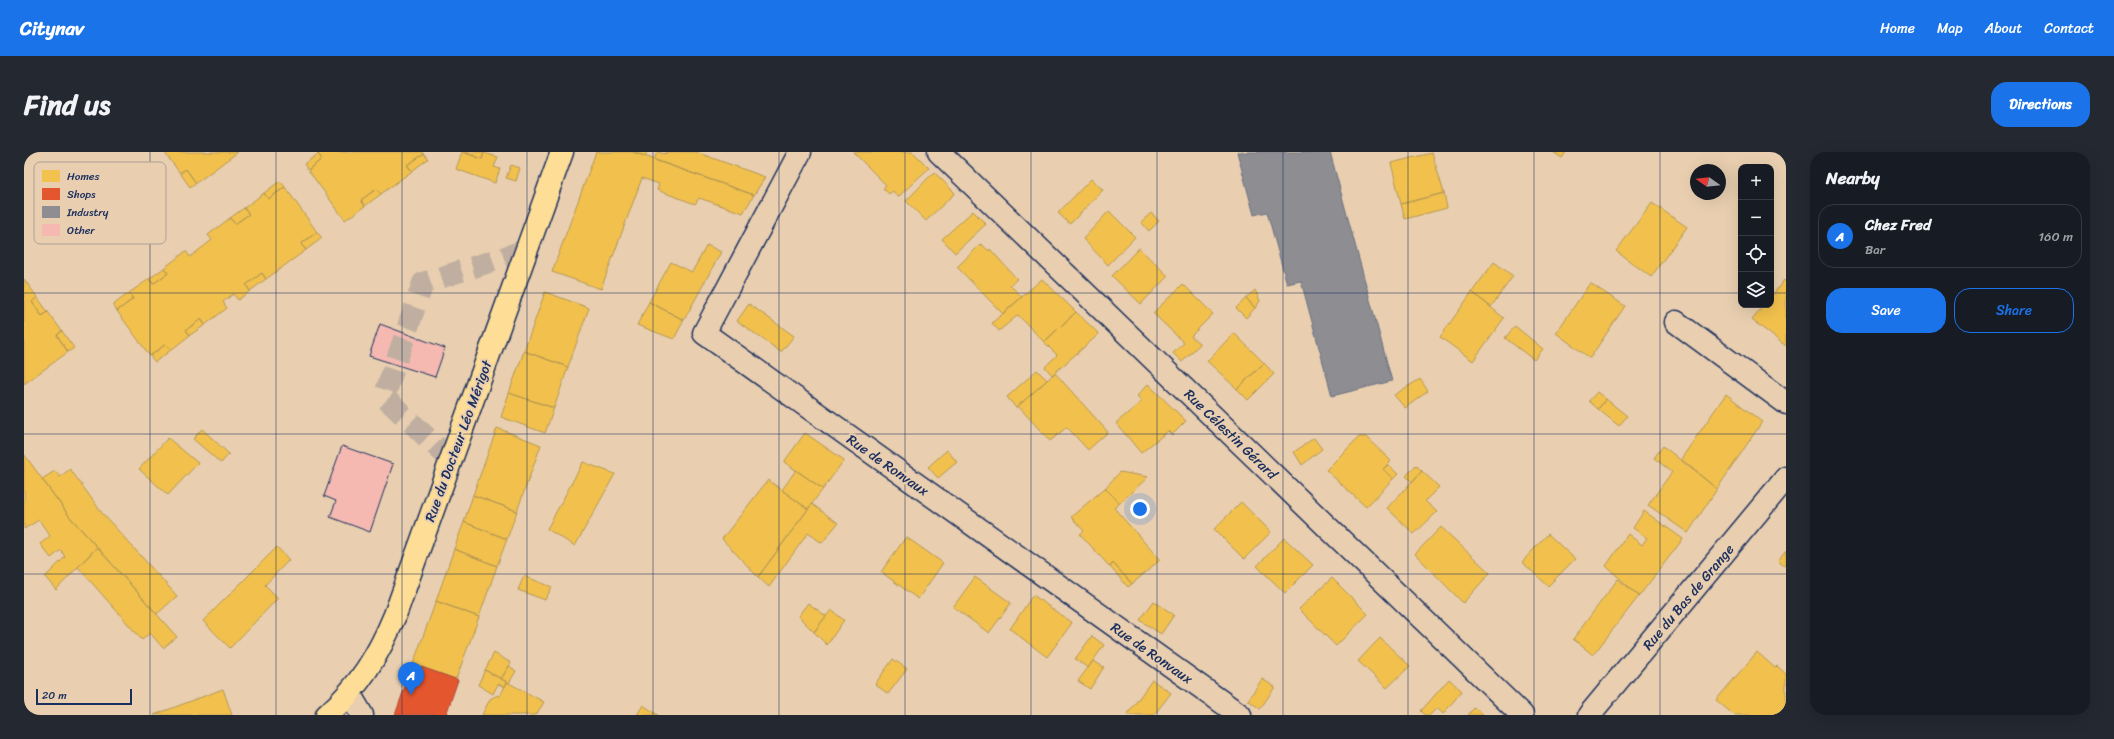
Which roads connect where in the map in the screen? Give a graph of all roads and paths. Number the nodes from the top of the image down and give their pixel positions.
1 (562, 152) edge
2 (800, 152) edge
3 (939, 152) edge
4 (1676, 322) dead end
5 (1786, 404) edge
6 (1786, 478) edge
7 (349, 694) junction
8 (327, 715) edge
9 (362, 715) edge
10 (1240, 715) edge
11 (1522, 715) edge
12 (1589, 715) edge

1 - 7 main road, Rue du Docteur Léo Mérigot
2 - 10 street, Rue de Ronvaux
3 - 11 street, Rue Célestin Gérard
4 - 5 street
6 - 12 street, Rue du Bas de Grange
7 - 8 main road, Rue du Docteur Léo Mérigot
7 - 9 street

